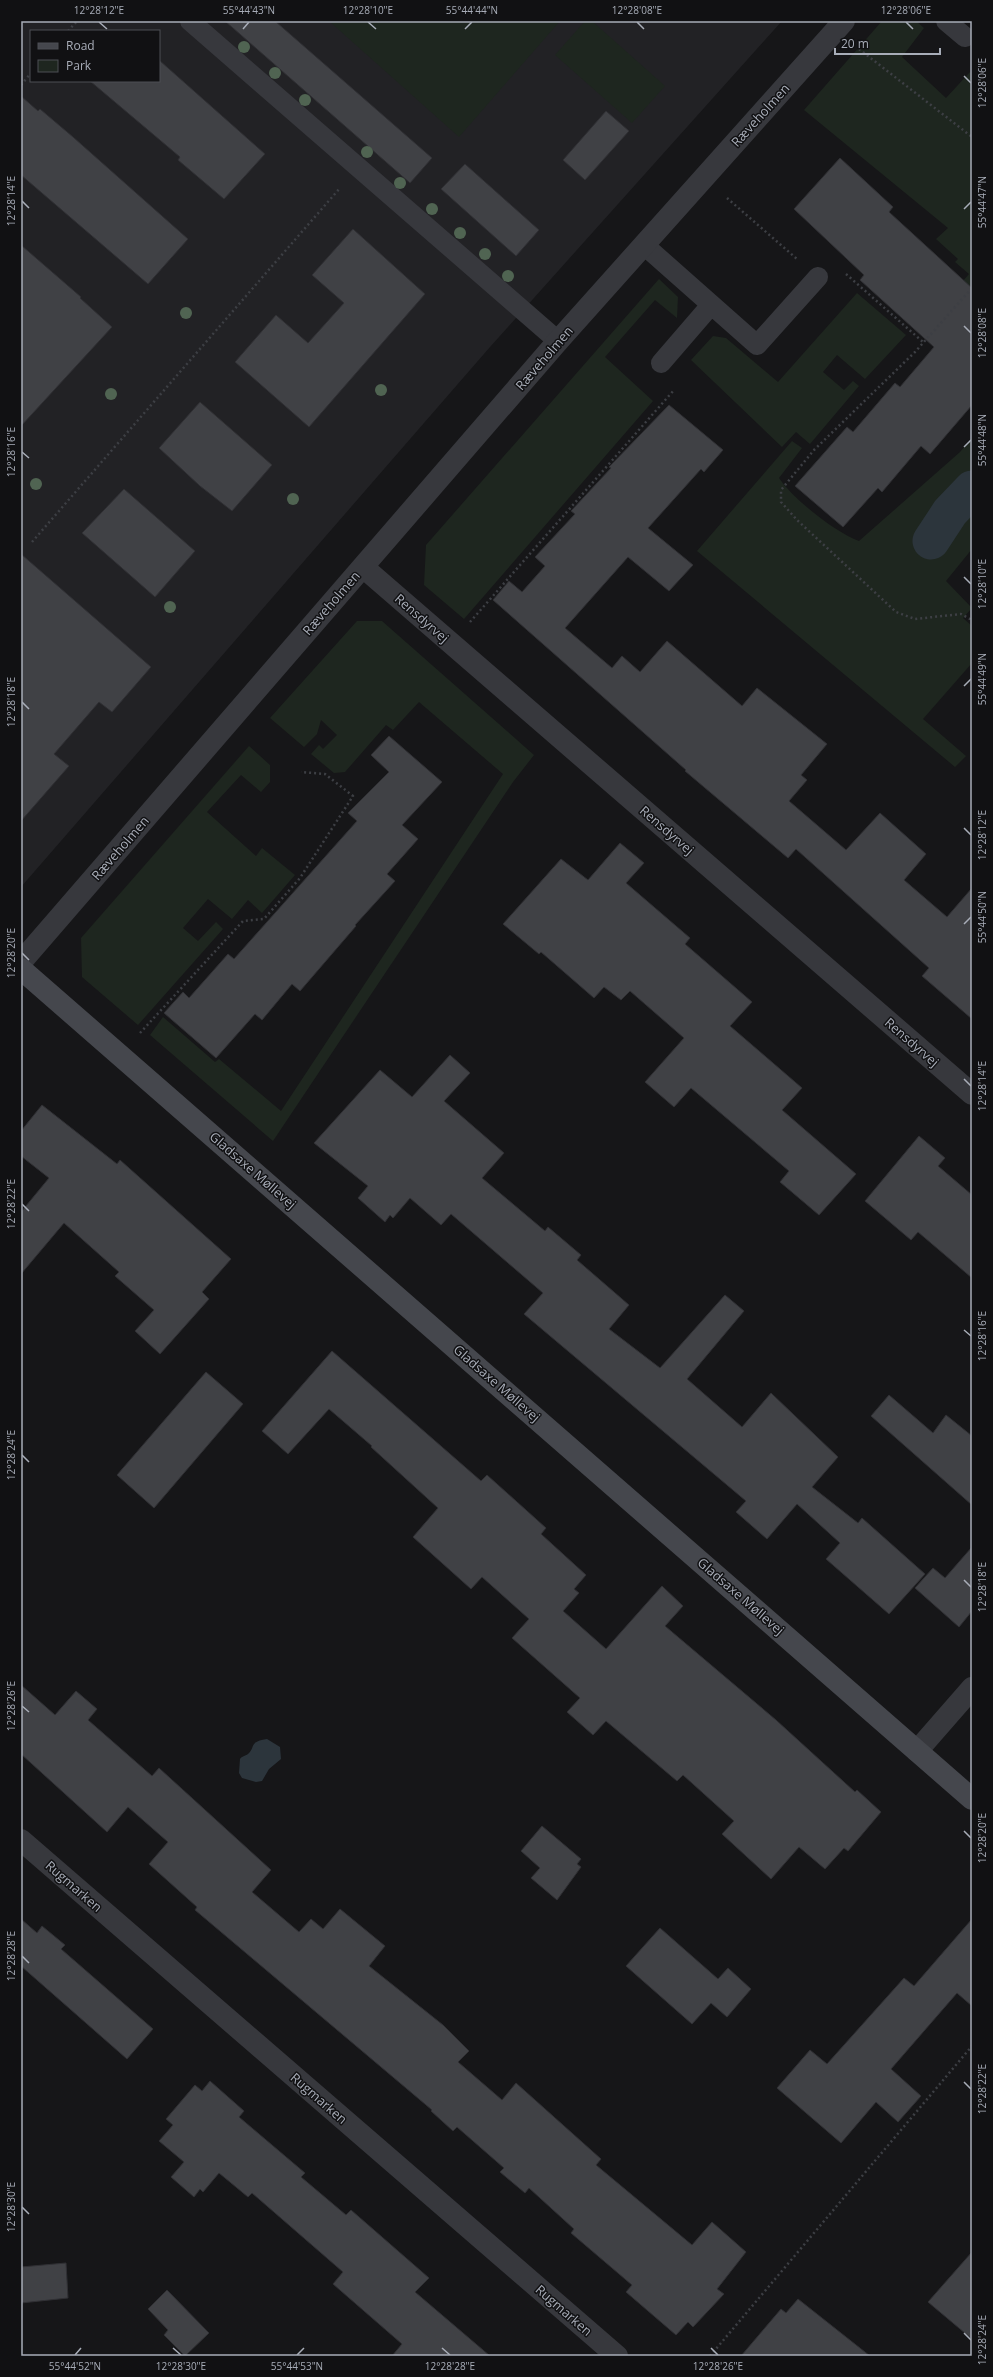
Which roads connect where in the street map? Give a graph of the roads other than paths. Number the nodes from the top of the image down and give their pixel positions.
1 (190, 21) edge
2 (946, 21) edge
3 (839, 26) edge
4 (965, 38) dead end
5 (644, 245) junction
6 (818, 277) road end
7 (711, 305) junction
8 (558, 341) junction
9 (661, 363) road end
10 (363, 567) junction
11 (21, 962) edge
12 (21, 969) edge
13 (972, 1094) edge
14 (972, 1688) edge
15 (917, 1751) junction
16 (972, 1799) edge
17 (21, 1840) edge
18 (616, 2356) edge

1 - 8 lane
2 - 4 lane
3 - 5 street, Ræveholmen
5 - 7 lane
5 - 8 street, Ræveholmen
6 - 7 lane
7 - 9 lane
8 - 10 street, Ræveholmen
10 - 11 street, Ræveholmen
10 - 13 street, Rensdyrvej
12 - 15 street, Gladsaxe Møllevej
14 - 15 street
15 - 16 street, Gladsaxe Møllevej
17 - 18 street, Rugmarken

